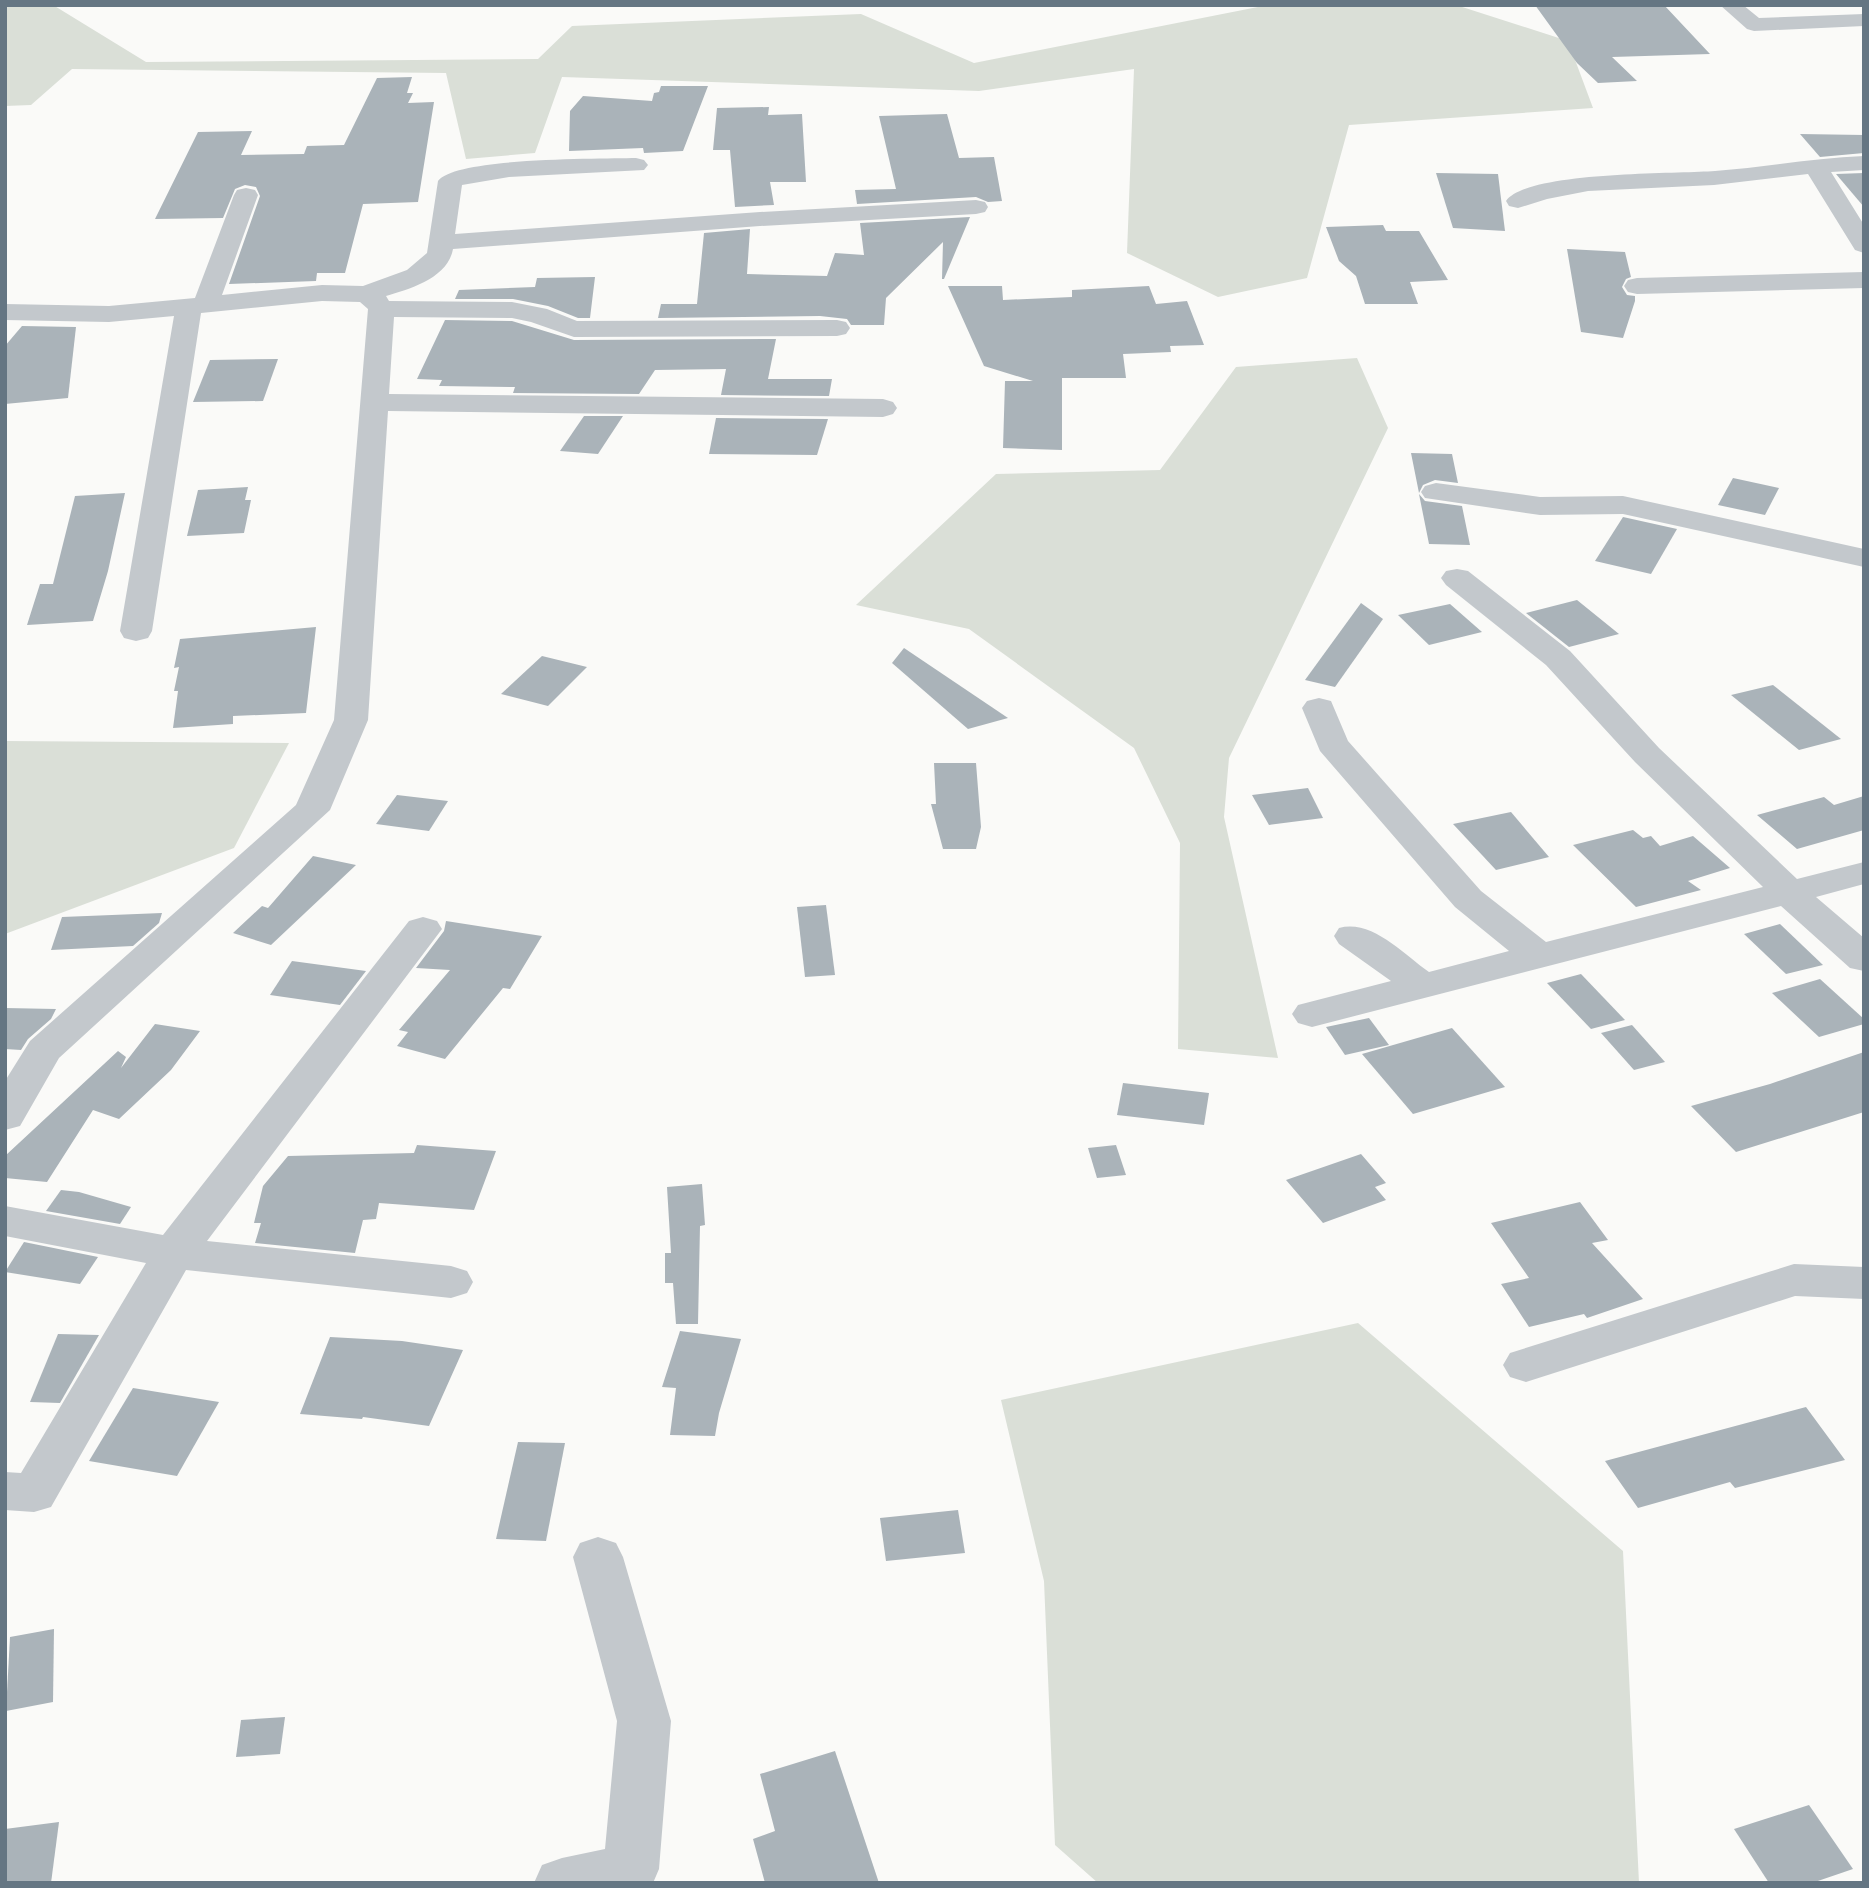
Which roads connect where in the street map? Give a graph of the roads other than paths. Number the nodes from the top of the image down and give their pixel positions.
1 (1730, 5) edge
2 (1864, 20) edge
3 (1864, 163) edge
4 (636, 165) dead end
5 (1815, 166) junction
6 (246, 195) dead end
7 (1518, 201) dead end
8 (976, 207) dead end
9 (443, 242) junction
10 (1864, 245) edge
11 (1864, 280) edge
12 (1637, 286) dead end
13 (372, 302) junction
14 (197, 304) junction
15 (7, 317) edge
16 (837, 328) dead end
17 (374, 402) junction
18 (883, 408) dead end
19 (1436, 492) dead end
20 (1864, 558) edge
21 (1458, 578) dead end
22 (136, 631) dead end
23 (1319, 708) dead end
24 (1864, 873) edge
25 (1790, 893) junction
26 (423, 929) dead end
27 (1353, 936) dead end
28 (1540, 957) junction
29 (1864, 959) edge
30 (1424, 987) junction
31 (1312, 1014) dead end
32 (5, 1116) edge
33 (5, 1221) edge
34 (174, 1253) junction
35 (451, 1282) dead end
36 (1864, 1283) edge
37 (1526, 1365) dead end
38 (5, 1490) edge
39 (598, 1557) dead end
40 (562, 1883) edge

1 - 2 street
3 - 5 street
4 - 9 street
5 - 7 street
5 - 10 street
6 - 14 street
8 - 9 street
9 - 13 street
11 - 12 street
13 - 14 street
13 - 16 street
13 - 17 street
14 - 15 street
14 - 22 street
17 - 18 street
17 - 32 street
19 - 20 street
21 - 25 street
23 - 28 street
24 - 25 street
25 - 28 street
25 - 29 street
26 - 34 street
27 - 30 street
28 - 30 street
30 - 31 street
33 - 34 street
34 - 35 street
34 - 38 street
36 - 37 street
39 - 40 street

